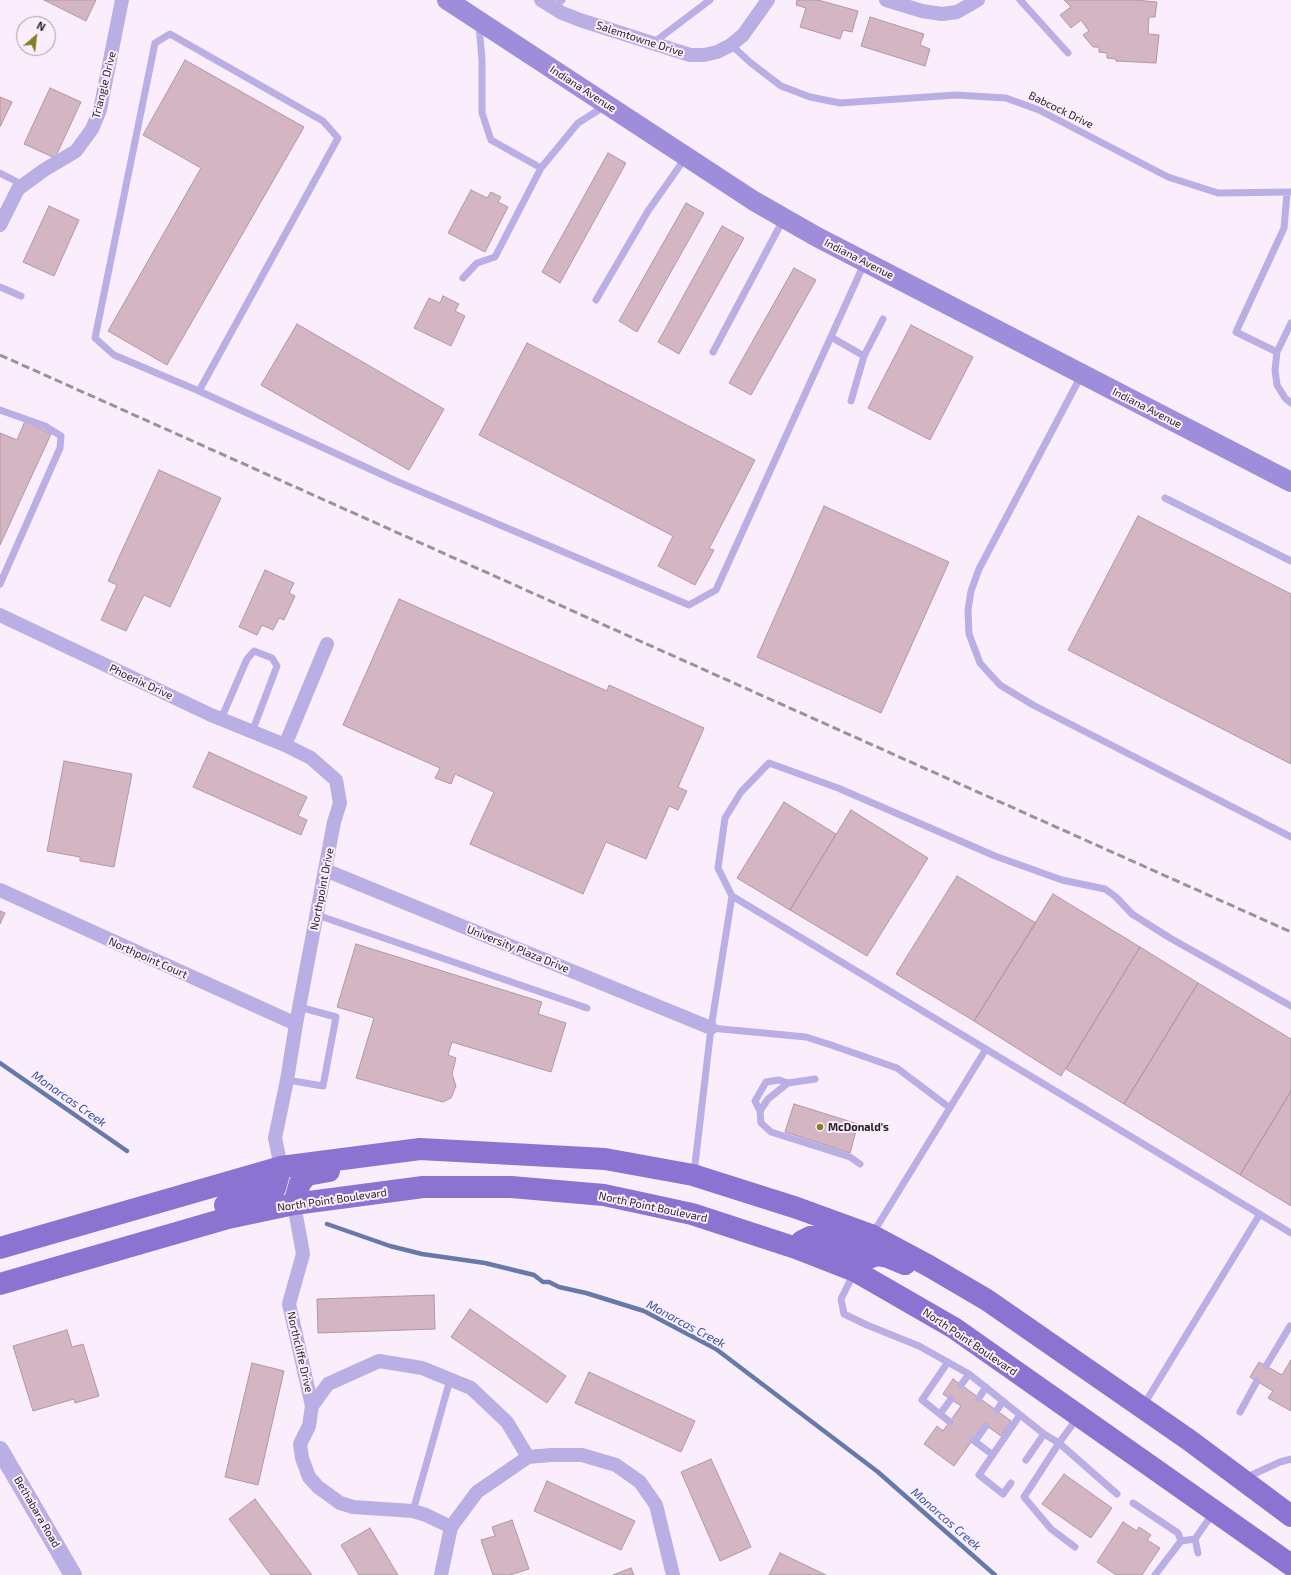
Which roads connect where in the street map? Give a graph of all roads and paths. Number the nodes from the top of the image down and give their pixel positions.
1 (122, 0) edge
2 (447, 0) edge
3 (710, 0) edge
4 (768, 0) edge
5 (886, 0) edge
6 (978, 0) edge
7 (1020, 0) edge
8 (552, 2) edge
9 (478, 20) junction
10 (653, 43) junction
11 (731, 45) junction
12 (1068, 53) dead end
13 (607, 105) junction
14 (686, 156) junction
15 (541, 168) junction
16 (0, 173) edge
17 (23, 184) junction
18 (1289, 192) edge
19 (784, 218) junction
20 (0, 225) edge
21 (865, 262) junction
22 (463, 278) dead end
23 (0, 287) edge
24 (21, 296) dead end
25 (596, 300) dead end
26 (883, 319) dead end
27 (1291, 323) edge
28 (831, 337) junction
29 (713, 352) dead end
30 (1277, 352) junction
31 (864, 356) junction
32 (1082, 374) junction
33 (199, 391) junction
34 (850, 401) dead end
35 (1291, 403) edge
36 (0, 410) edge
37 (1291, 482) edge
38 (1165, 498) dead end
39 (1291, 561) edge
40 (0, 584) edge
41 (0, 614) edge
42 (327, 644) dead end
43 (221, 719) junction
44 (252, 732) junction
45 (285, 745) junction
46 (1291, 837) edge
47 (325, 870) junction
48 (0, 890) edge
49 (732, 896) junction
50 (317, 915) junction
51 (1291, 1006) edge
52 (299, 1007) junction
53 (587, 1008) dead end
54 (296, 1024) junction
55 (711, 1028) junction
56 (986, 1049) junction
57 (815, 1079) dead end
58 (287, 1080) junction
59 (788, 1083) junction
60 (950, 1108) junction
61 (760, 1111) junction
62 (439, 1150) junction
63 (860, 1164) dead end
64 (282, 1167) junction
65 (693, 1175) junction
66 (294, 1204) junction
67 (1260, 1214) junction
68 (1291, 1233) edge
69 (173, 1234) junction
70 (871, 1235) junction
71 (0, 1248) edge
72 (796, 1248) junction
73 (929, 1266) junction
74 (855, 1271) junction
75 (0, 1284) edge
76 (1290, 1326) edge
77 (948, 1362) junction
78 (1266, 1366) dead end
79 (970, 1374) junction
80 (450, 1380) junction
81 (1257, 1381) dead end
82 (961, 1385) dead end
83 (986, 1387) junction
84 (979, 1398) dead end
85 (951, 1399) dead end
86 (1003, 1401) junction
87 (312, 1406) junction
88 (1142, 1408) junction
89 (997, 1410) dead end
90 (1240, 1412) dead end
91 (940, 1414) junction
92 (1020, 1415) junction
93 (1078, 1416) junction
94 (950, 1422) dead end
95 (986, 1426) dead end
96 (1044, 1434) junction
97 (1059, 1443) junction
98 (0, 1450) edge
99 (993, 1455) junction
100 (528, 1457) junction
101 (1291, 1459) edge
102 (1026, 1460) dead end
103 (1242, 1480) junction
104 (1011, 1483) dead end
105 (1117, 1494) dead end
106 (1133, 1503) dead end
107 (414, 1511) junction
108 (1214, 1512) junction
109 (1291, 1516) edge
110 (451, 1527) junction
111 (1195, 1538) junction
112 (1181, 1541) junction
113 (1075, 1546) dead end
114 (1198, 1553) dead end
115 (1291, 1565) edge
116 (73, 1575) edge
117 (441, 1575) edge
118 (673, 1575) edge
119 (1155, 1575) edge

1 - 17 street, Triangle Drive
2 - 9 main road, Indiana Avenue
3 - 10 lane
4 - 11 street, Salemtowne Drive
5 - 6 street
7 - 12 lane
8 - 10 street, Salemtowne Drive
9 - 13 main road, Indiana Avenue
9 - 15 lane
10 - 11 street, Salemtowne Drive
11 - 18 lane, Babcock Drive
13 - 14 main road, Indiana Avenue
13 - 15 lane
14 - 19 main road, Indiana Avenue
14 - 25 lane
15 - 22 lane
16 - 17 lane
17 - 20 street, Triangle Drive
18 - 30 lane
19 - 21 main road, Indiana Avenue
19 - 29 lane
21 - 28 lane
21 - 32 main road, Indiana Avenue
23 - 24 lane
26 - 31 lane
27 - 30 lane
28 - 31 lane
28 - 33 lane
30 - 35 lane
31 - 34 lane
32 - 37 main road, Indiana Avenue
32 - 46 lane
33 - 33 lane
36 - 40 lane
38 - 39 lane
41 - 43 street, Phoenix Drive
42 - 45 street
43 - 44 street, Phoenix Drive
43 - 44 lane
44 - 45 street, Phoenix Drive
45 - 47 street, Northpoint Drive
47 - 50 street, Northpoint Drive
47 - 55 street, University Plaza Drive
48 - 54 street, Northpoint Court
49 - 51 lane
49 - 55 lane
49 - 56 lane
50 - 52 street, Northpoint Drive
50 - 53 lane
52 - 54 street, Northpoint Drive
52 - 58 lane
54 - 58 street, Northpoint Drive
55 - 60 lane
55 - 65 lane
56 - 60 lane
56 - 67 lane
57 - 59 lane
58 - 64 street, Northpoint Drive
59 - 61 lane
59 - 61 lane
60 - 70 lane
61 - 63 lane
62 - 64 main road
62 - 65 main road
62 - 66 main road
64 - 69 main road
64 - 71 main road
65 - 70 main road
66 - 69 main road, North Point Boulevard
66 - 72 main road, North Point Boulevard
66 - 87 street, Northcliffe Drive
67 - 68 lane
67 - 88 lane
69 - 75 main road, North Point Boulevard
70 - 72 main road
70 - 73 main road
72 - 74 main road, North Point Boulevard
73 - 74 main road
73 - 88 main road
74 - 77 lane
74 - 93 main road, North Point Boulevard
76 - 78 lane
77 - 79 lane
77 - 91 lane
79 - 82 lane
79 - 83 lane
80 - 87 street, Northcliffe Drive
80 - 100 street, Northcliffe Drive
80 - 107 lane
81 - 90 lane
83 - 84 lane
83 - 86 lane
85 - 91 lane
86 - 89 lane
86 - 92 lane
87 - 107 street, Northcliffe Drive
88 - 103 main road
91 - 94 lane
92 - 96 lane
92 - 99 lane
93 - 97 lane
93 - 108 main road, North Point Boulevard
95 - 99 lane
96 - 97 lane
96 - 102 lane
97 - 105 lane
97 - 113 lane
98 - 116 street, Bethabara Road
99 - 104 lane
100 - 110 street
100 - 118 street
101 - 103 lane
103 - 109 main road
106 - 112 lane
107 - 110 street, Northcliffe Drive
108 - 111 lane
108 - 115 main road, North Point Boulevard
110 - 117 street
111 - 112 lane
111 - 114 lane
112 - 119 lane

